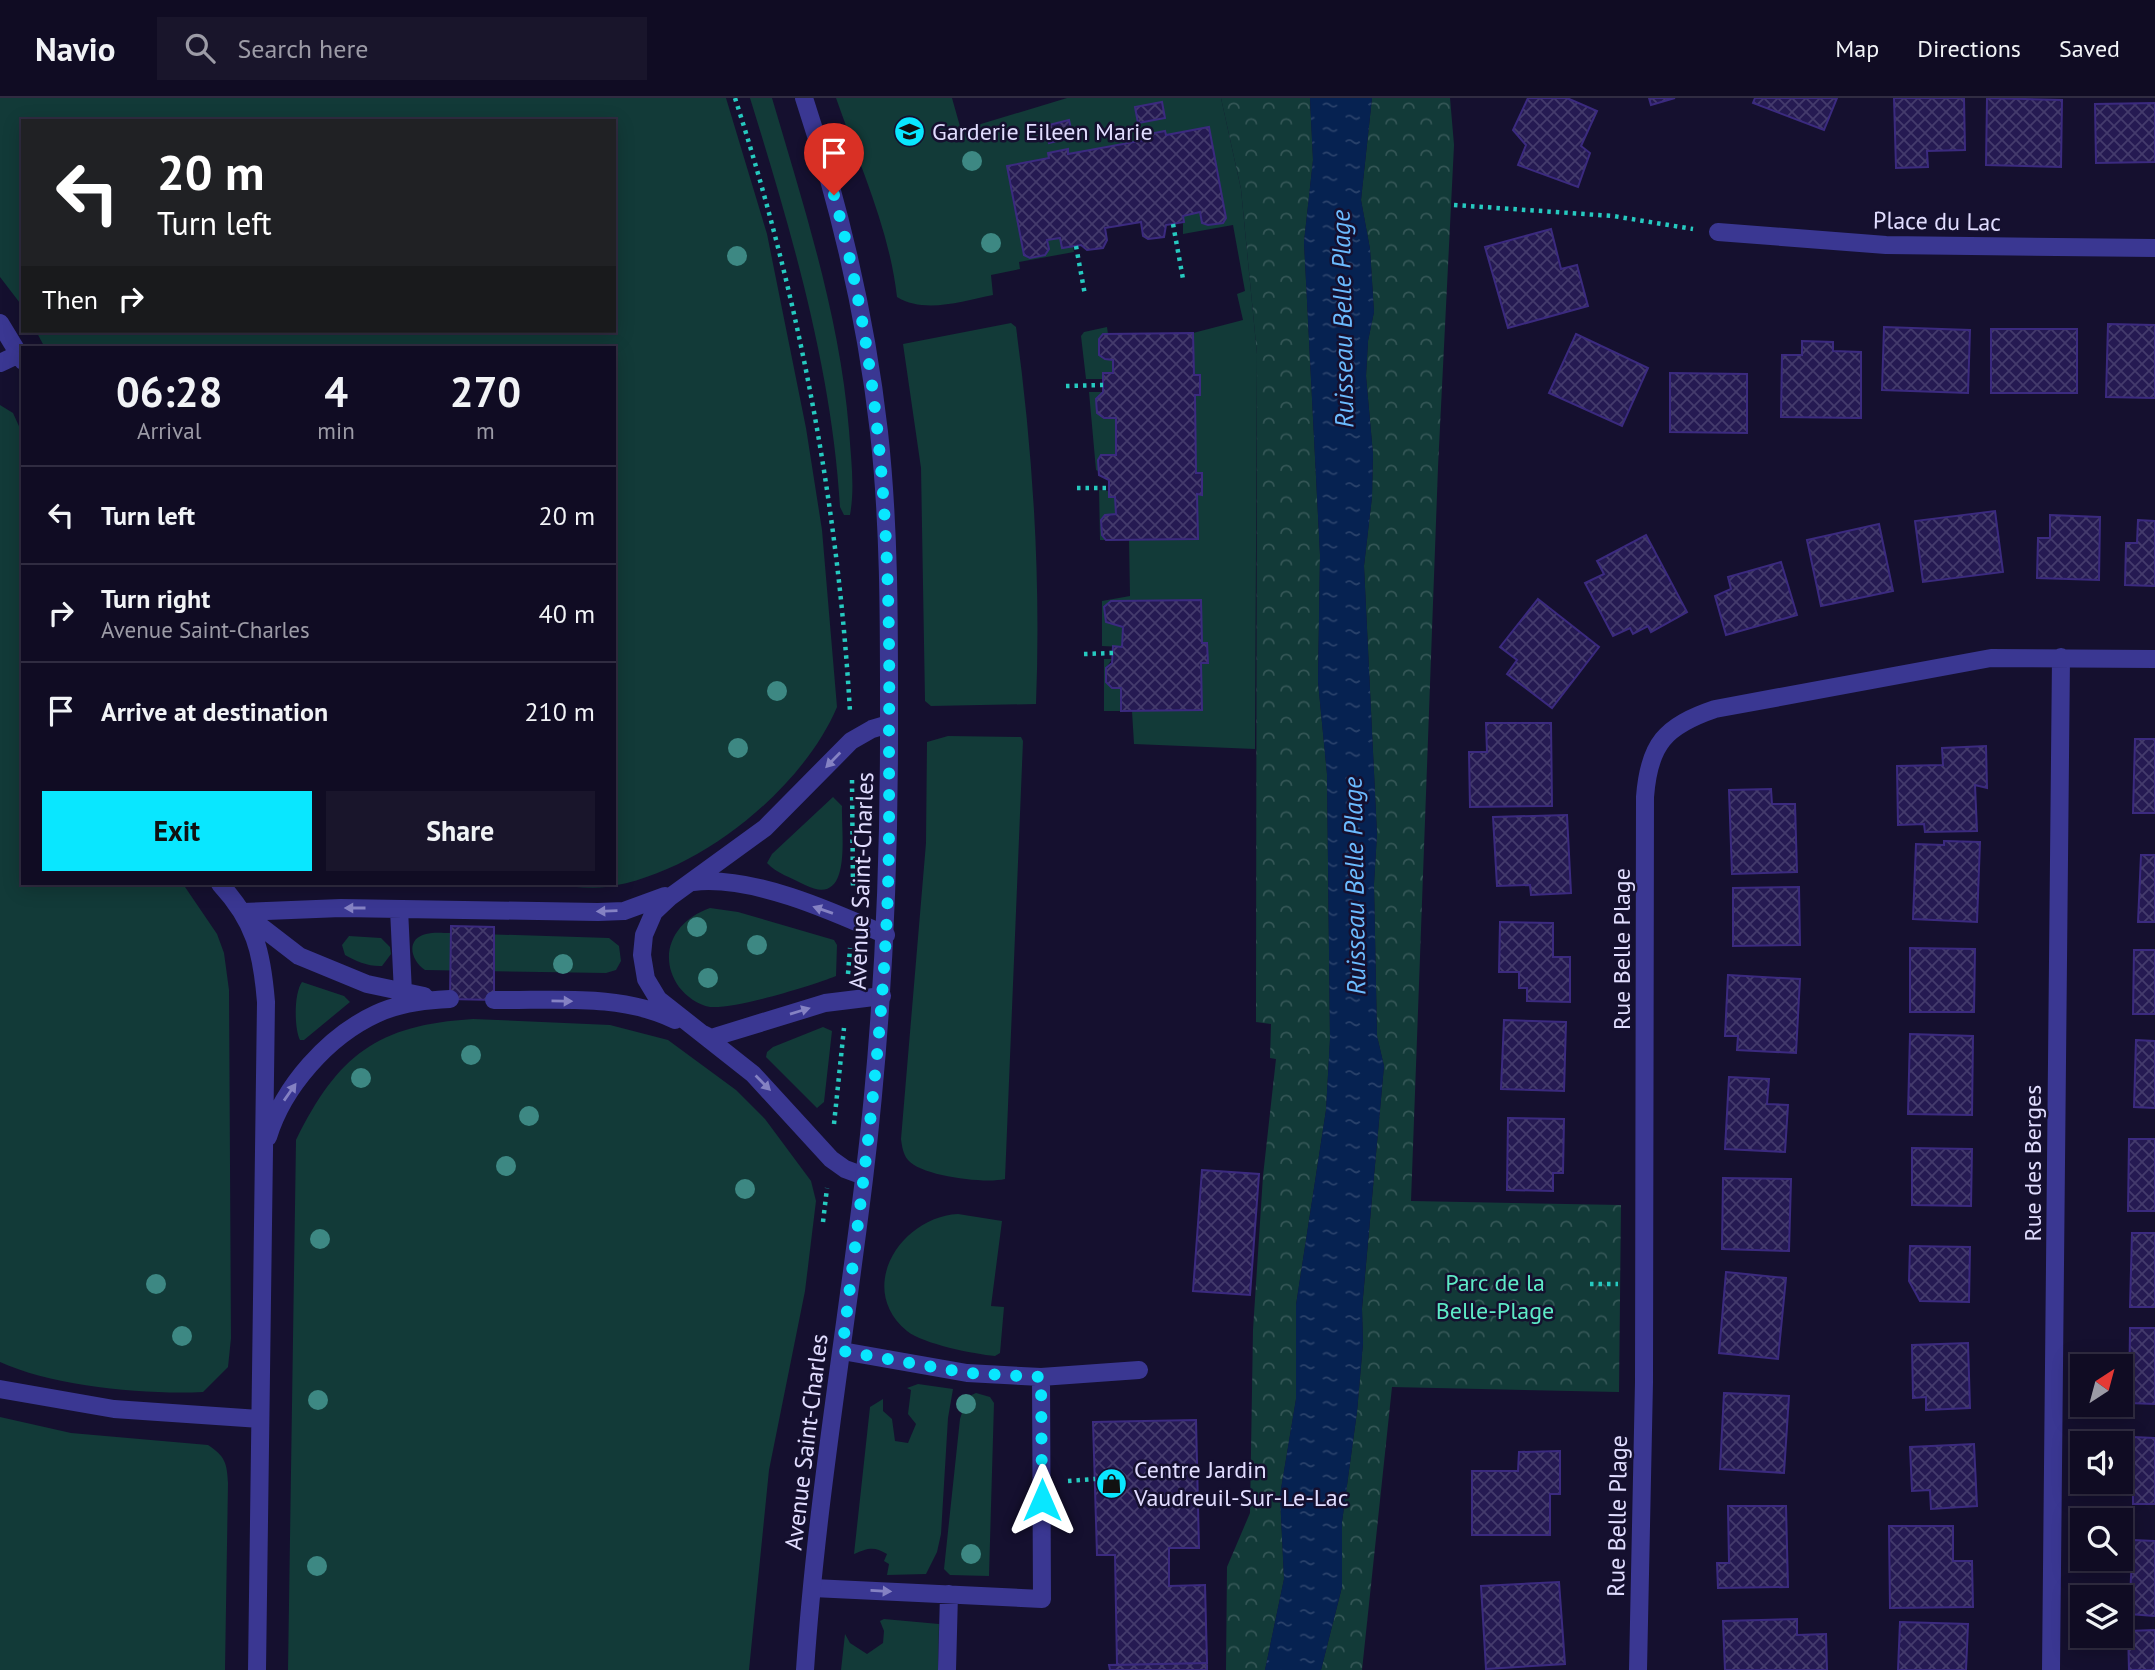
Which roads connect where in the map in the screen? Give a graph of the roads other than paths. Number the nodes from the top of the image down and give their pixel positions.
1 (804, 98) edge
2 (1718, 233) road end
3 (2155, 248) edge
4 (0, 323) edge
5 (21, 357) edge
6 (0, 363) edge
7 (2062, 657) junction
8 (2155, 659) edge
9 (889, 724) junction
10 (693, 882) junction
11 (221, 885) edge
12 (399, 909) junction
13 (243, 912) junction
14 (886, 936) junction
15 (403, 993) junction
16 (882, 996) junction
17 (494, 1000) dead end
18 (711, 1038) junction
19 (263, 1154) junction
20 (864, 1176) junction
21 (842, 1351) junction
22 (1139, 1370) dead end
23 (1041, 1377) junction
24 (0, 1388) edge
25 (259, 1419) junction
26 (813, 1588) junction
27 (949, 1594) junction
28 (257, 1670) edge
29 (805, 1670) edge
30 (947, 1670) edge
31 (1639, 1670) edge
32 (2051, 1670) edge

1 - 9 street, Avenue Saint-Charles
2 - 3 street, Place du Lac
4 - 5 street
5 - 6 street
7 - 8 street, Rue Belle Plage
7 - 31 street, Rue Belle Plage
7 - 32 street, Rue des Berges
9 -> 10 street
9 - 14 street, Avenue Saint-Charles
10 -> 12 street
14 -> 10 street
10 - 18 street
11 - 13 street
12 -> 13 street
12 - 15 street
13 - 15 street
13 - 19 street
14 - 16 street, Avenue Saint-Charles
19 -> 15 street
18 -> 16 street
16 - 20 street, Avenue Saint-Charles
17 -> 18 street
18 -> 20 street
19 - 25 street
20 - 21 street, Avenue Saint-Charles
21 - 23 street
21 - 26 street, Avenue Saint-Charles
22 - 23 street
23 - 27 street
24 - 25 street
25 - 28 street
26 -> 27 street
26 - 29 street, Avenue Saint-Charles
27 - 30 street

